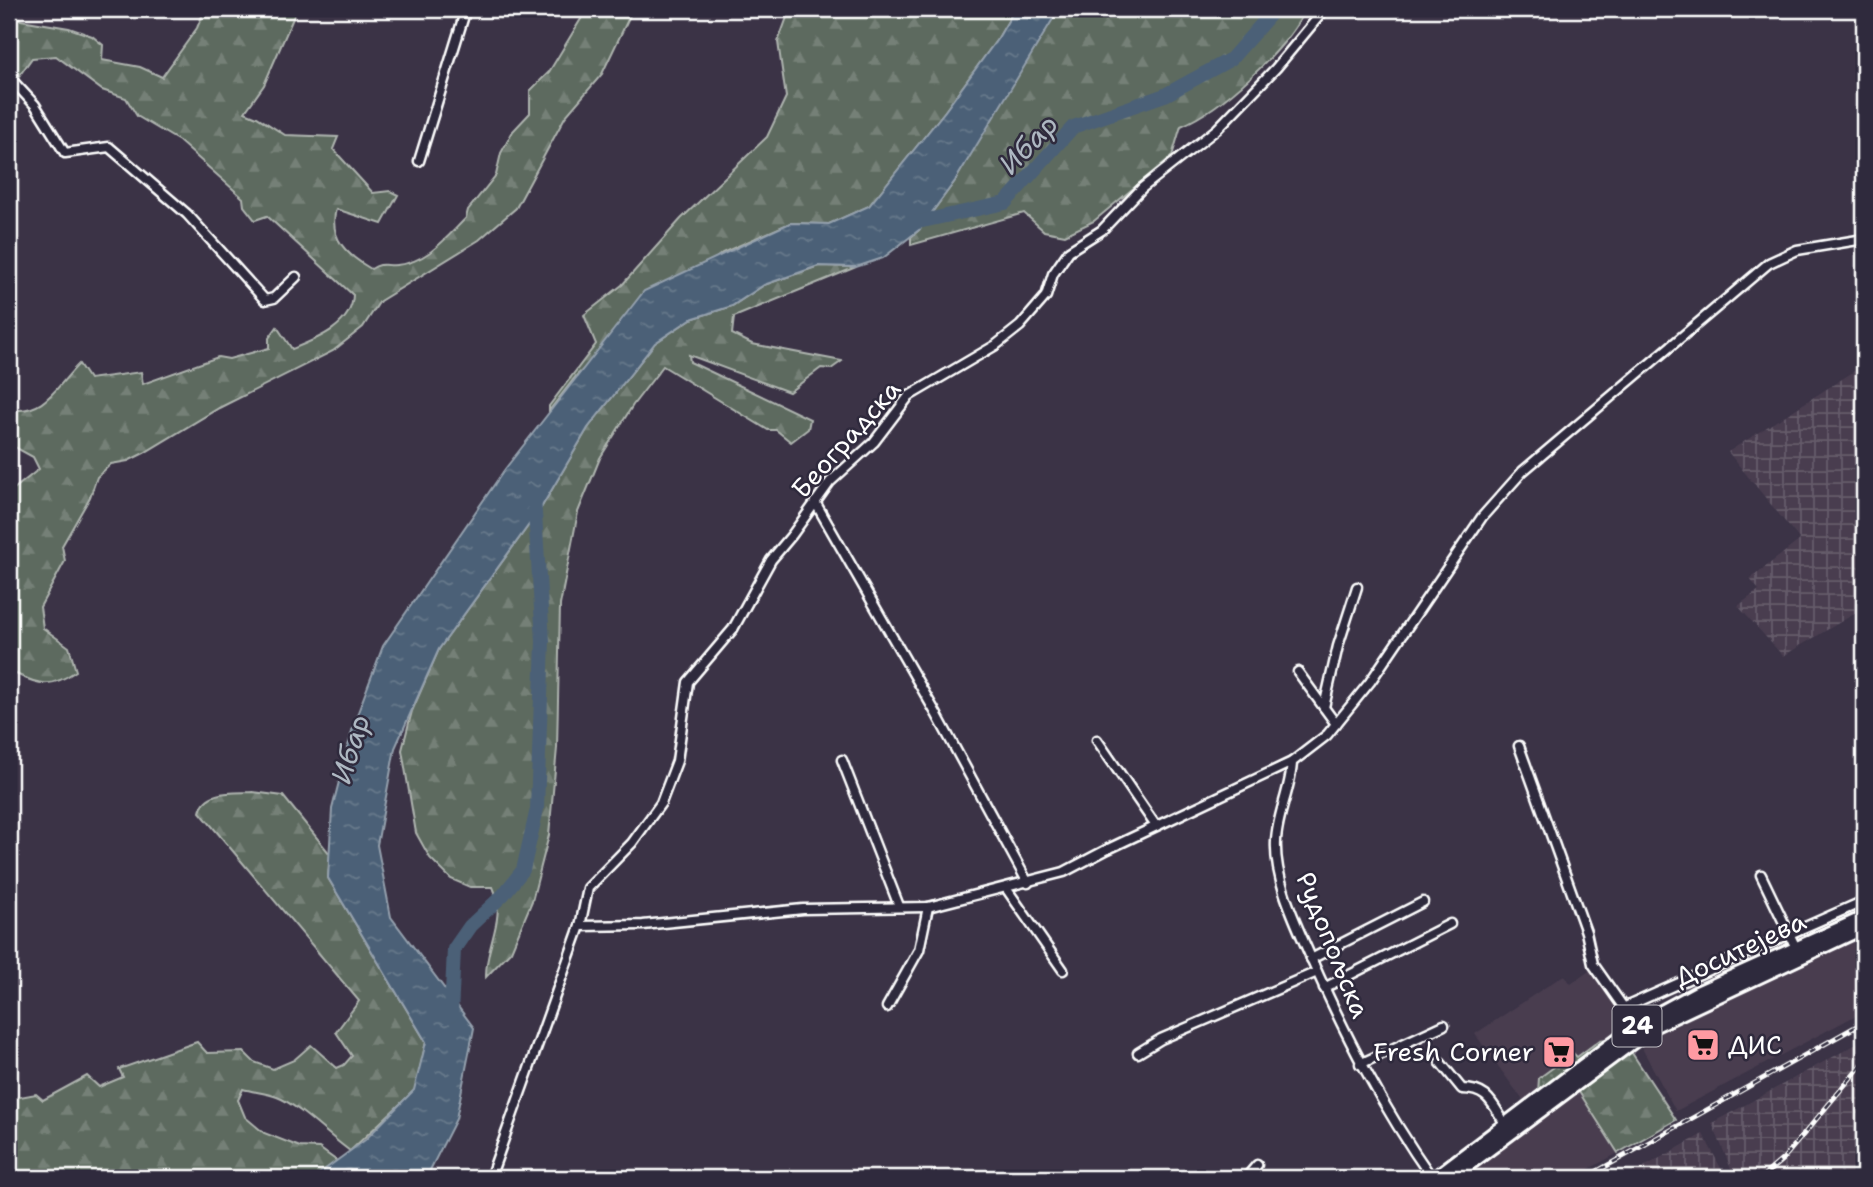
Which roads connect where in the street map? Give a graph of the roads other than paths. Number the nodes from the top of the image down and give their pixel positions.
1 (466, 9) edge
2 (1325, 9) edge
3 (9, 77) edge
4 (419, 161) dead end
5 (1864, 239) edge
6 (296, 277) dead end
7 (815, 502) junction
8 (1357, 587) dead end
9 (1298, 672) dead end
10 (1324, 707) junction
11 (1336, 724) junction
12 (1097, 740) dead end
13 (1519, 747) dead end
14 (842, 760) dead end
15 (1292, 762) junction
16 (1156, 826) junction
17 (1761, 875) dead end
18 (1028, 883) junction
19 (1006, 888) junction
20 (1864, 901) edge
21 (1423, 902) dead end
22 (899, 906) junction
23 (928, 907) junction
24 (1864, 918) edge
25 (1450, 924) dead end
26 (580, 926) junction
27 (1864, 927) edge
28 (1789, 934) junction
29 (1796, 948) junction
30 (1311, 959) junction
31 (1063, 970) dead end
32 (1317, 972) junction
33 (1324, 988) junction
34 (887, 1007) dead end
35 (1623, 1008) junction
36 (1444, 1025) dead end
37 (1639, 1030) junction
38 (1138, 1054) dead end
39 (1440, 1062) dead end
40 (1360, 1064) junction
41 (1506, 1125) junction
42 (1257, 1165) dead end
43 (490, 1178) edge
44 (1246, 1178) edge
45 (1434, 1178) edge
46 (1450, 1178) edge

1 - 4 street
2 - 7 street, Београдска
3 - 6 street
5 - 11 street
7 - 18 street
7 - 26 street, Београдска
8 - 10 street
9 - 10 street
10 - 11 street
11 - 15 street
12 - 16 street
13 - 35 street
14 - 22 street
15 - 16 street
15 - 30 street, Рудопољска
16 - 18 street
17 - 28 street
18 - 19 street
19 - 23 street
19 - 31 street
20 - 28 street
21 - 30 street
22 - 23 street
22 - 26 street
23 - 34 street
24 - 29 main road, Доситејева / 24
25 - 33 street
26 - 43 street, Београдска
27 - 37 main road, Доситејева / 24
28 - 29 street
28 - 35 street
29 - 37 main road, Доситејева / 24
30 - 32 street, Рудопољска
32 - 33 street, Рудопољска
32 - 38 street
33 - 40 street, Рудопољска
35 - 37 street
36 - 40 street
37 - 41 main road, Доситејева / 24
37 - 46 main road, Доситејева / 24
39 - 41 street
40 - 45 street, Рудопољска
41 - 45 main road, Доситејева / 24
42 - 44 street

